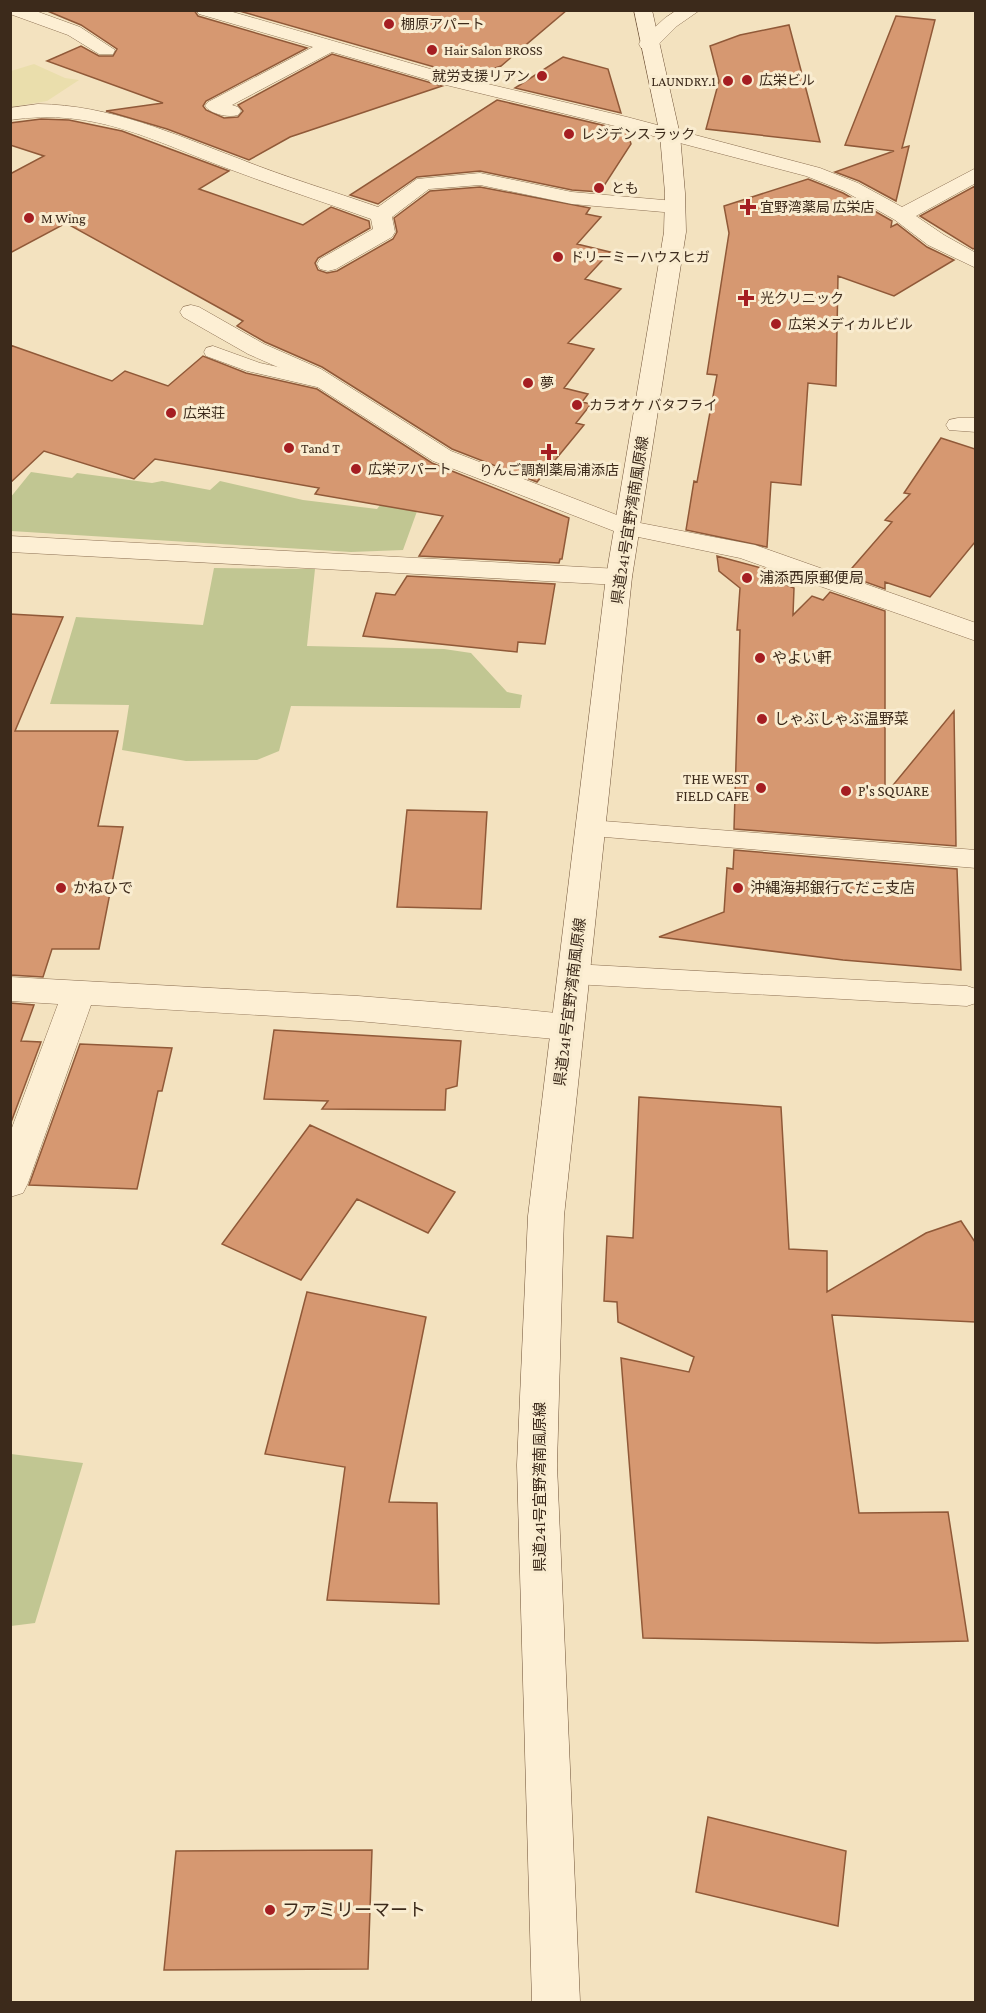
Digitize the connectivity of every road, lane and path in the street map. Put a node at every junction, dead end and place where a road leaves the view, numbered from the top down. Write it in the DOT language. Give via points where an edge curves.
graph roads {
  1 [pos="15,10"];
  2 [pos="205,10"];
  3 [pos="643,10"];
  4 [pos="691,10"];
  5 [pos="648,44"];
  6 [pos="329,46"];
  7 [pos="106,51"];
  8 [pos="231,111"];
  9 [pos="10,114"];
  10 [pos="670,135"];
  11 [pos="975,174"];
  12 [pos="675,207"];
  13 [pos="381,215"];
  14 [pos="902,216"];
  15 [pos="975,261"];
  16 [pos="328,264"];
  17 [pos="191,312"];
  18 [pos="213,352"];
  19 [pos="330,384"];
  20 [pos="628,528"];
  21 [pos="10,544"];
  22 [pos="620,577"];
  23 [pos="975,633"];
  24 [pos="590,829"];
  25 [pos="975,859"];
  26 [pos="573,974"];
  27 [pos="10,989"];
  28 [pos="79,992"];
  29 [pos="967,996"];
  30 [pos="566,1027"];
  31 [pos="10,1183"];
  32 [pos="556,2002"];
  1 -- 7 [label="street" via="74,31"];
  2 -- 6 [label="street"];
  3 -- 5 [label="street, 県道241号宜野湾南風原線"];
  4 -- 5 [label="street"];
  5 -- 10 [label="street, 県道241号宜野湾南風原線"];
  6 -- 8 [label="street" via="215,106"];
  6 -- 10 [label="street"];
  9 -- 13 [label="street" via="61,108 99,114"];
  10 -- 12 [label="street, 県道241号宜野湾南風原線"];
  10 -- 14 [label="street" via="813,172 851,187"];
  11 -- 14 [label="street"];
  12 -- 13 [label="street" via="572,198 480,179 424,183"];
  12 -- 20 [label="street, 県道241号宜野湾南風原線" via="671,266"];
  13 -- 16 [label="street" via="384,232"];
  14 -- 15 [label="street"];
  17 -- 19 [label="street"];
  18 -- 19 [label="lane" via="254,367"];
  19 -- 20 [label="street" via="442,456"];
  20 -- 22 [label="street, 県道241号宜野湾南風原線"];
  20 -- 23 [label="street" via="746,551"];
  21 -- 22 [label="street"];
  22 -- 24 [label="street, 県道241号宜野湾南風原線"];
  24 -- 25 [label="lane"];
  24 -- 26 [label="street, 県道241号宜野湾南風原線"];
  26 -- 29 [label="lane"];
  26 -- 30 [label="street, 県道241号宜野湾南風原線"];
  27 -- 28 [label="street"];
  28 -- 30 [label="street"];
  28 -- 31 [label="street"];
  30 -- 32 [label="street, 県道241号宜野湾南風原線" via="546,1216 537,1465"];
}
